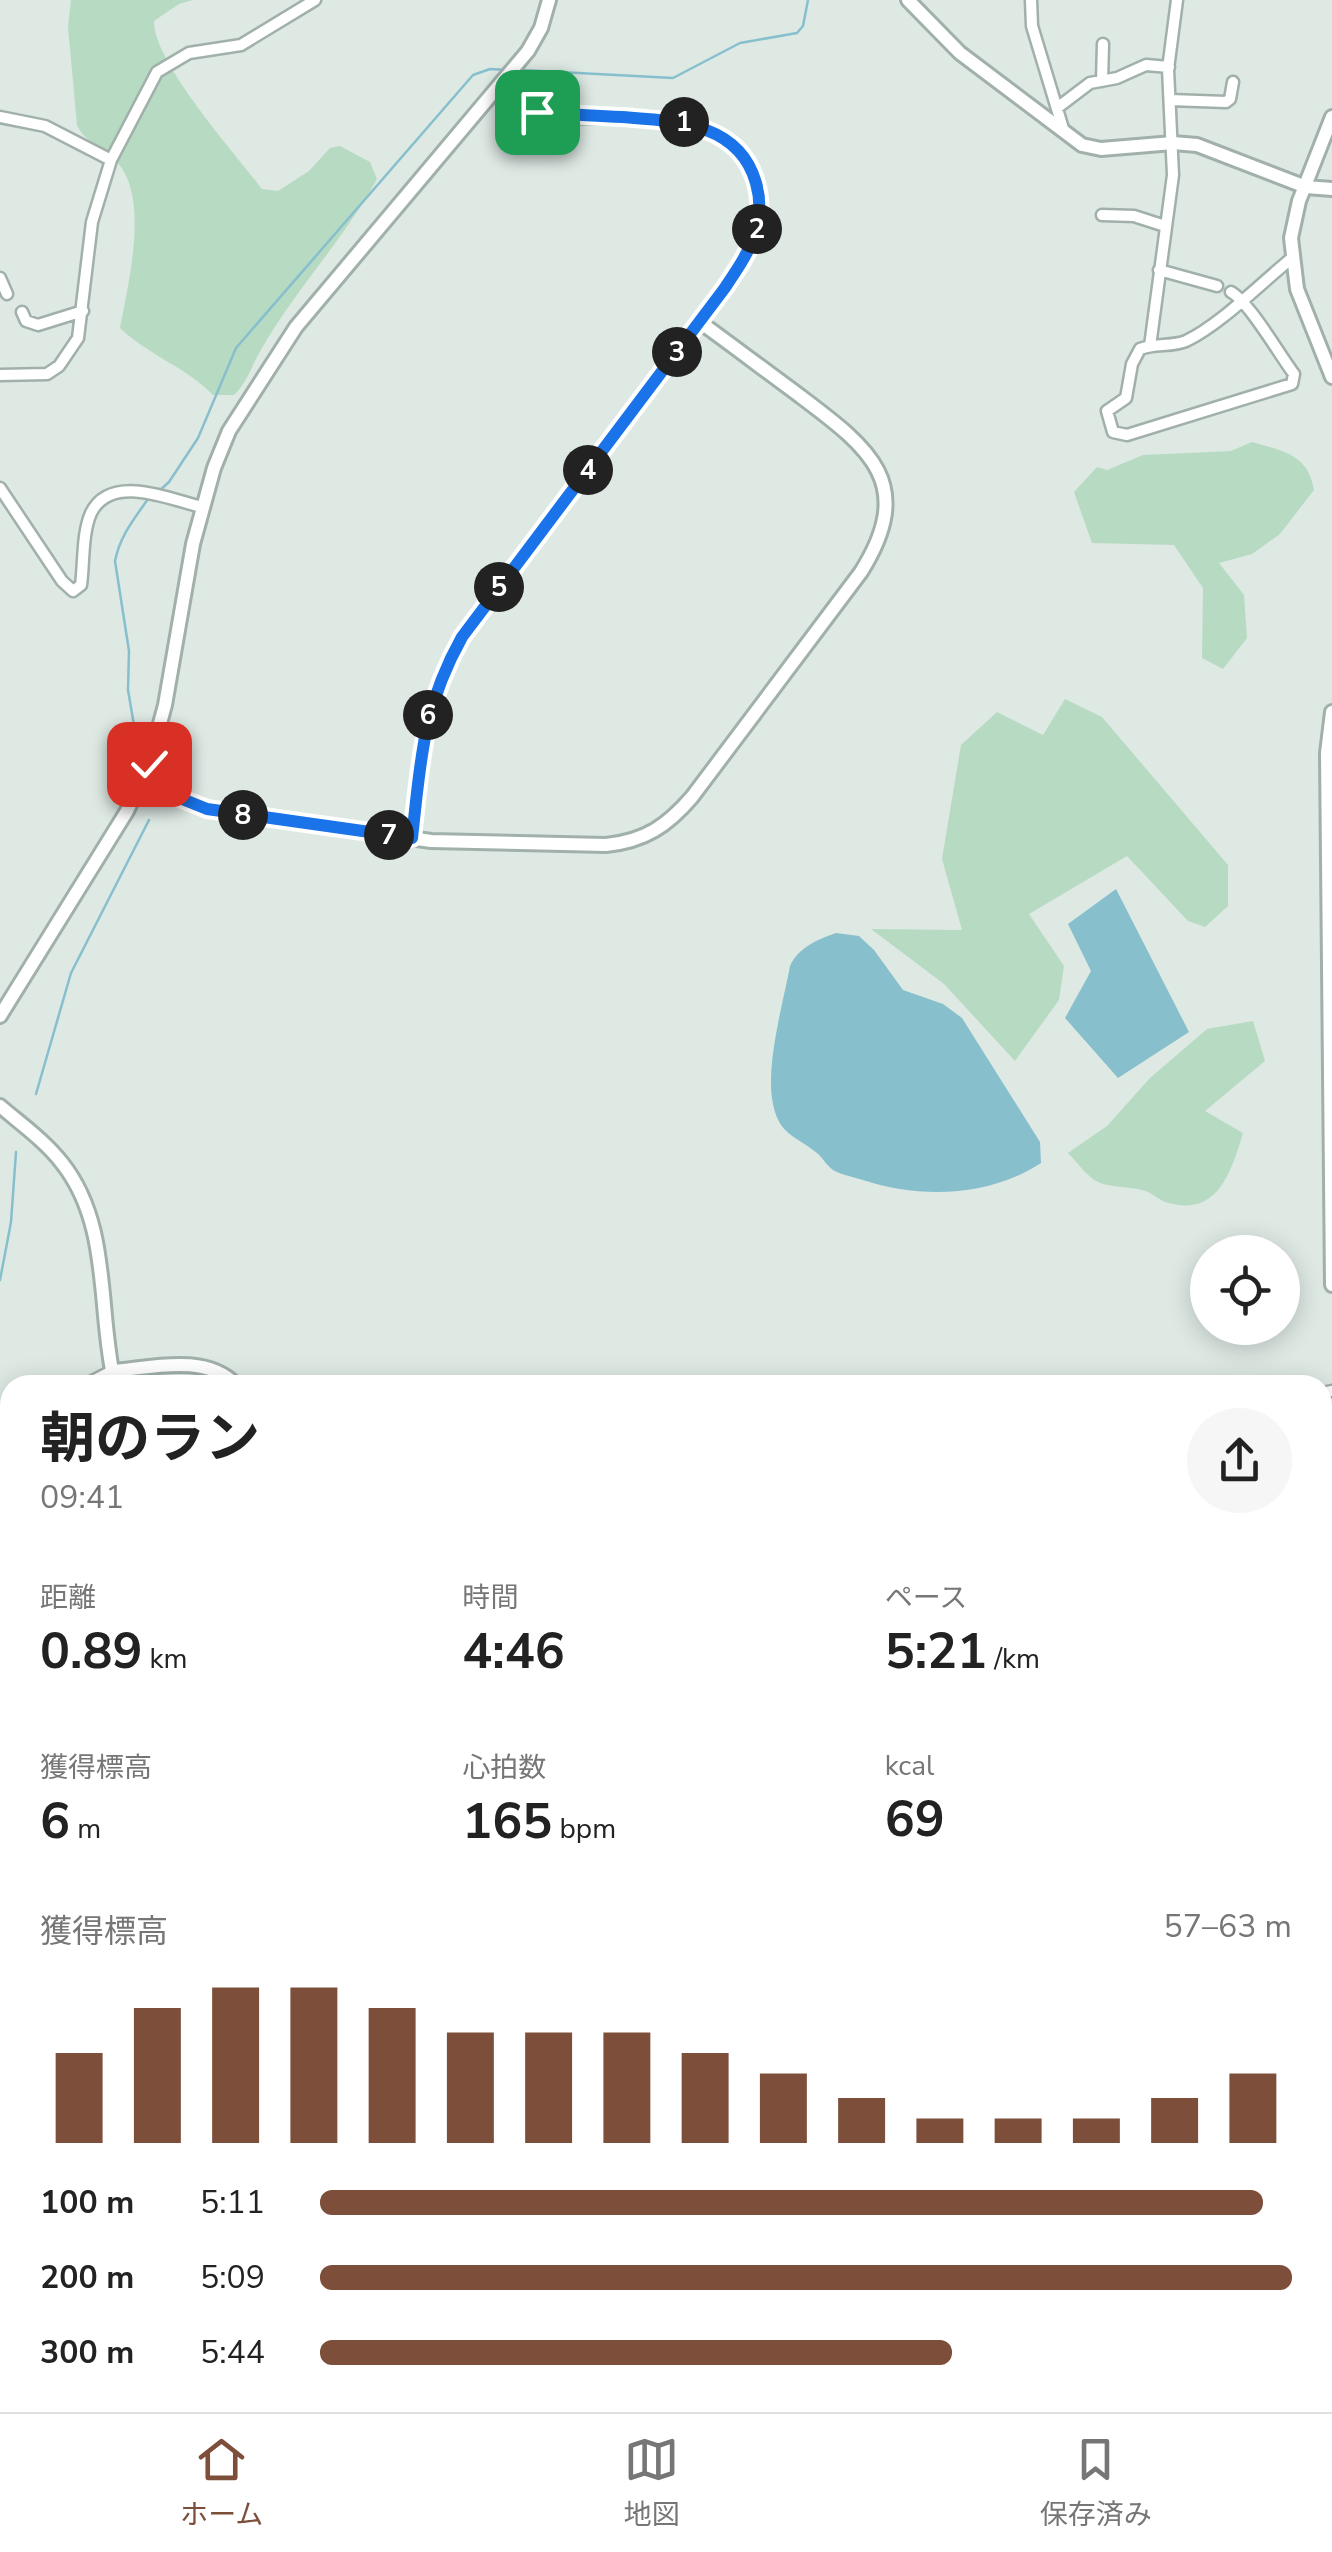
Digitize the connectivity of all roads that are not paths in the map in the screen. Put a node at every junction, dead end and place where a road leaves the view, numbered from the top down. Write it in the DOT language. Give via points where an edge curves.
graph roads {
  1 [pos="315,0"];
  2 [pos="548,0"];
  3 [pos="908,0"];
  4 [pos="1031,0"];
  5 [pos="1177,0"];
  6 [pos="1102,44"];
  7 [pos="1169,67"];
  8 [pos="1102,81"];
  9 [pos="1233,82"];
  10 [pos="496,92"];
  11 [pos="1170,100"];
  12 [pos="1056,108"];
  13 [pos="1332,116"];
  14 [pos="0,117"];
  15 [pos="1064,132"];
  16 [pos="1173,143"];
  17 [pos="110,160"];
  18 [pos="1306,187"];
  19 [pos="1332,189"];
  20 [pos="1102,215"];
  21 [pos="1165,226"];
  22 [pos="1292,258"];
  23 [pos="1159,270"];
  24 [pos="0,278"];
  25 [pos="1216,286"];
  26 [pos="1231,292"];
  27 [pos="7,294"];
  28 [pos="1243,299"];
  29 [pos="83,311"];
  30 [pos="22,312"];
  31 [pos="700,322"];
  32 [pos="1318,345"];
  33 [pos="1150,346"];
  34 [pos="1332,353"];
  35 [pos="0,376"];
  36 [pos="1332,377"];
  37 [pos="0,488"];
  38 [pos="202,507"];
  39 [pos="1332,712"];
  40 [pos="140,782"];
  41 [pos="412,838"];
  42 [pos="0,1016"];
  43 [pos="0,1106"];
  44 [pos="1332,1285"];
  45 [pos="114,1375"];
  46 [pos="133,1375"];
  47 [pos="222,1375"];
  1 -- 17 [label="street" via="241,45 189,53 157,72"];
  2 -- 10 [label="street" via="528,51"];
  3 -- 15 [label="street" via="960,53"];
  4 -- 12 [label="street"];
  5 -- 7 [label="street"];
  6 -- 8 [label="street"];
  7 -- 8 [label="street" via="1146,65"];
  7 -- 11 [label="street"];
  8 -- 12 [label="street" via="1086,84"];
  9 -- 11 [label="street" via="1226,102"];
  10 -- 31 [label="street" via="537,112 688,122 743,155 761,209 754,245"];
  10 -- 38 [label="street" via="296,326 229,431"];
  11 -- 16 [label="street"];
  12 -- 15 [label="street"];
  13 -- 18 [label="street"];
  14 -- 17 [label="street" via="45,126"];
  15 -- 16 [label="street" via="1101,149"];
  16 -- 18 [label="street" via="1208,148"];
  16 -- 21 [label="street"];
  17 -- 29 [label="street" via="92,222"];
  18 -- 19 [label="street"];
  18 -- 22 [label="street" via="1294,220"];
  20 -- 21 [label="street"];
  21 -- 23 [label="street"];
  22 -- 28 [label="street"];
  22 -- 32 [label="street"];
  23 -- 25 [label="street"];
  23 -- 33 [label="street"];
  24 -- 27 [label="street"];
  26 -- 28 [label="street"];
  28 -- 33 [label="street" via="1181,344"];
  28 -- 33 [label="street" via="1294,374 1292,384 1117,435 1108,412 1126,398 1136,352"];
  29 -- 30 [label="street" via="38,325"];
  29 -- 35 [label="street" via="78,338 59,366 36,377"];
  31 -- 41 [label="street" via="456,648 430,708"];
  31 -- 41 [label="street" via="868,454 886,511 876,549 662,828 606,845"];
  32 -- 34 [label="street"];
  32 -- 36 [label="street"];
  37 -- 38 [label="street" via="73,590 81,584 92,510 103,500 138,491"];
  38 -- 40 [label="street" via="165,704"];
  39 -- 44 [label="street"];
  40 -- 41 [label="street" via="207,809"];
  40 -- 42 [label="street"];
  43 -- 45 [label="street" via="63,1164 80,1192 93,1225"];
  46 -- 47 [label="street" via="197,1365"];
}
